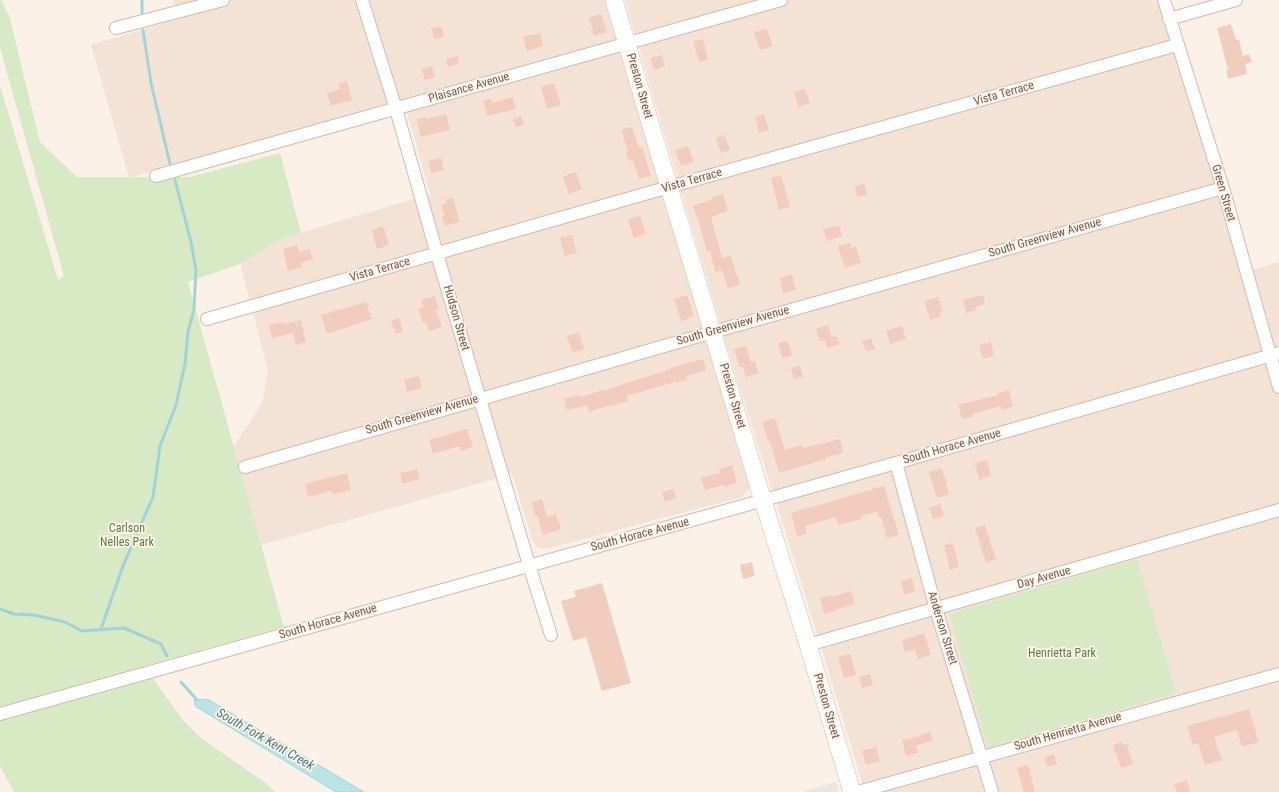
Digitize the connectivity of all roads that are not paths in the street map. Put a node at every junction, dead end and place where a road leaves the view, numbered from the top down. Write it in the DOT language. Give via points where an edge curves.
graph roads {
  1 [pos="223,0"];
  2 [pos="362,0"];
  3 [pos="614,0"];
  4 [pos="781,0"];
  5 [pos="1164,0"];
  6 [pos="1236,0"];
  7 [pos="1169,19"];
  8 [pos="116,28"];
  9 [pos="626,43"];
  10 [pos="1177,45"];
  11 [pos="396,109"];
  12 [pos="156,176"];
  13 [pos="669,188"];
  14 [pos="1223,188"];
  15 [pos="437,254"];
  16 [pos="207,319"];
  17 [pos="713,332"];
  18 [pos="1274,354"];
  19 [pos="1279,387"];
  20 [pos="480,399"];
  21 [pos="896,463"];
  22 [pos="245,467"];
  23 [pos="763,501"];
  24 [pos="1279,510"];
  25 [pos="529,565"];
  26 [pos="936,609"];
  27 [pos="552,635"];
  28 [pos="808,645"];
  29 [pos="1279,674"];
  30 [pos="0,714"];
  31 [pos="982,757"];
  32 [pos="852,792"];
  33 [pos="858,792"];
  34 [pos="992,792"];
  1 -- 8 [label="street"];
  2 -- 11 [label="street, Hudson Street"];
  3 -- 9 [label="street, Preston Street"];
  4 -- 9 [label="street, Plaisance Avenue"];
  5 -- 7 [label="street, Green Street"];
  6 -- 7 [label="street"];
  7 -- 10 [label="street, Green Street"];
  9 -- 11 [label="street, Plaisance Avenue"];
  9 -- 13 [label="street, Preston Street"];
  10 -- 13 [label="street, Vista Terrace"];
  10 -- 14 [label="street, Green Street"];
  11 -- 12 [label="street, Plaisance Avenue"];
  11 -- 15 [label="street, Hudson Street"];
  13 -- 15 [label="street, Vista Terrace"];
  13 -- 17 [label="street, Preston Street"];
  14 -- 17 [label="street, South Greenview Avenue"];
  14 -- 18 [label="street, Green Street"];
  15 -- 16 [label="street, Vista Terrace"];
  15 -- 20 [label="street, Hudson Street"];
  17 -- 20 [label="street, South Greenview Avenue"];
  17 -- 23 [label="street, Preston Street"];
  18 -- 19 [label="street, Green Street"];
  18 -- 21 [label="street, South Horace Avenue"];
  20 -- 22 [label="street, South Greenview Avenue"];
  20 -- 25 [label="street, Hudson Street"];
  21 -- 23 [label="street, South Horace Avenue"];
  21 -- 26 [label="street, Anderson Street"];
  23 -- 25 [label="street, South Horace Avenue"];
  23 -- 28 [label="street, Preston Street"];
  24 -- 26 [label="street, Day Avenue"];
  25 -- 27 [label="street, Hudson Street"];
  25 -- 30 [label="street, South Horace Avenue"];
  26 -- 28 [label="street, Day Avenue"];
  26 -- 31 [label="street, Anderson Street"];
  28 -- 32 [label="street, Preston Street"];
  29 -- 31 [label="street, South Henrietta Avenue"];
  31 -- 33 [label="street, South Henrietta Avenue"];
  31 -- 34 [label="street, Anderson Street"];
}
